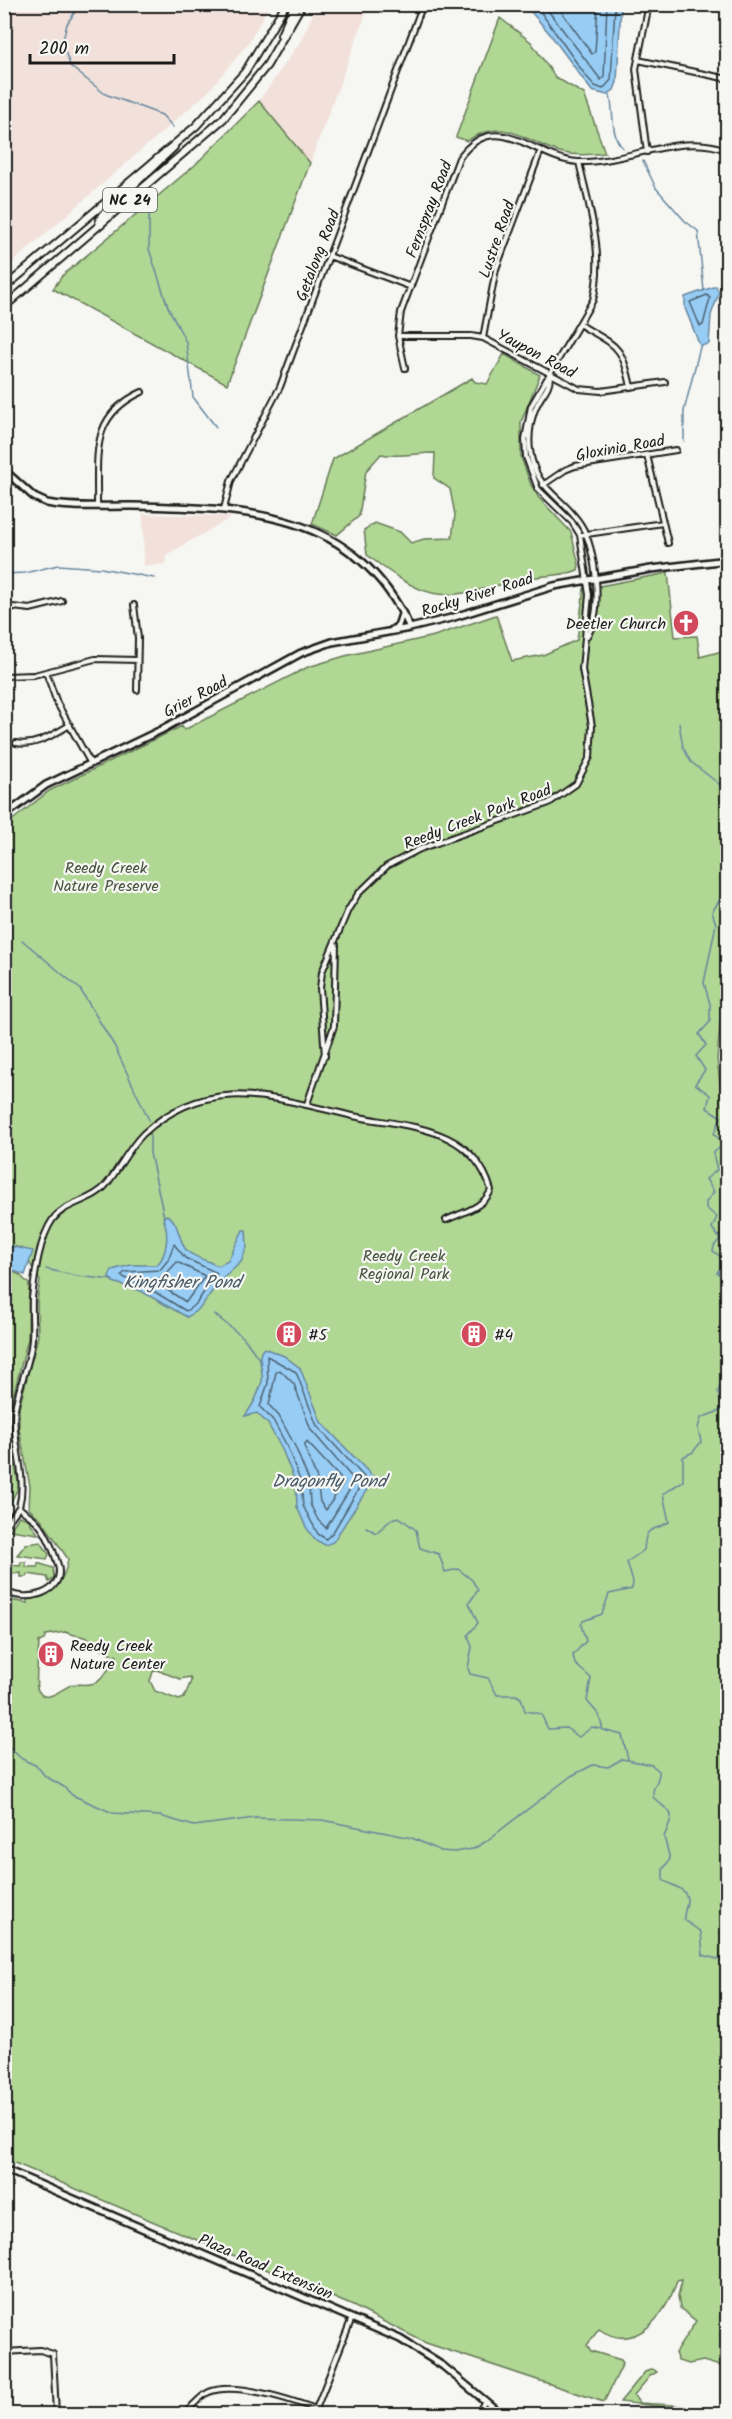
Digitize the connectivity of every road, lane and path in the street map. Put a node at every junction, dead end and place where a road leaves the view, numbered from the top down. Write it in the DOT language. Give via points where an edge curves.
graph roads {
  1 [pos="286,4"];
  2 [pos="295,4"];
  3 [pos="302,4"];
  4 [pos="423,4"];
  5 [pos="650,4"];
  6 [pos="638,60"];
  7 [pos="267,65"];
  8 [pos="728,79"];
  9 [pos="178,142"];
  10 [pos="541,150"];
  11 [pos="728,151"];
  12 [pos="647,152"];
  13 [pos="579,162"];
  14 [pos="101,225"];
  15 [pos="329,256"];
  16 [pos="411,287"];
  17 [pos="4,288"];
  18 [pos="4,307"];
  19 [pos="579,324"];
  20 [pos="398,336"];
  21 [pos="483,338"];
  22 [pos="405,368"];
  23 [pos="550,375"];
  24 [pos="664,382"];
  25 [pos="631,387"];
  26 [pos="142,392"];
  27 [pos="676,450"];
  28 [pos="647,455"];
  29 [pos="4,470"];
  30 [pos="543,485"];
  31 [pos="538,489"];
  32 [pos="97,505"];
  33 [pos="224,509"];
  34 [pos="663,523"];
  35 [pos="586,534"];
  36 [pos="580,535"];
  37 [pos="668,543"];
  38 [pos="728,560"];
  39 [pos="596,579"];
  40 [pos="588,580"];
  41 [pos="62,602"];
  42 [pos="134,605"];
  43 [pos="4,606"];
  44 [pos="401,609"];
  45 [pos="410,628"];
  46 [pos="390,632"];
  47 [pos="586,637"];
  48 [pos="137,660"];
  49 [pos="46,672"];
  50 [pos="4,676"];
  51 [pos="137,690"];
  52 [pos="70,724"];
  53 [pos="16,743"];
  54 [pos="92,764"];
  55 [pos="4,816"];
  56 [pos="338,933"];
  57 [pos="325,1056"];
  58 [pos="307,1104"];
  59 [pos="446,1220"];
  60 [pos="19,1507"];
  61 [pos="4,1527"];
  62 [pos="4,1590"];
  63 [pos="4,2169"];
  64 [pos="353,2318"];
  65 [pos="4,2352"];
  66 [pos="484,2400"];
  67 [pos="315,2412"];
  68 [pos="56,2415"];
  69 [pos="185,2415"];
  70 [pos="478,2415"];
  71 [pos="501,2415"];
  1 -- 9 [label="main road, NC 24" via="245,72"];
  2 -- 7 [label="main road"];
  3 -- 7 [label="main road, NC 24"];
  4 -- 15 [label="street, Getalong Road"];
  5 -- 6 [label="street"];
  6 -- 8 [label="street"];
  6 -- 12 [label="street" via="636,84"];
  7 -- 14 [label="main road, NC 24" via="213,129"];
  9 -- 14 [label="main road" via="171,153 102,215"];
  9 -- 17 [label="main road, NC 24"];
  10 -- 13 [label="street, Fernspray Road"];
  10 -- 16 [label="street, Fernspray Road" via="497,135 466,148"];
  10 -- 21 [label="street, Lustre Road" via="496,269"];
  11 -- 12 [label="street, Fernspray Road" via="693,144"];
  12 -- 13 [label="street, Fernspray Road"];
  13 -- 19 [label="street" via="596,238 598,268 593,300"];
  14 -- 18 [label="main road, NC 24"];
  15 -- 16 [label="street"];
  15 -- 33 [label="street, Getalong Road" via="272,406 231,481"];
  16 -- 20 [label="street, Fernspray Road" via="398,324"];
  19 -- 23 [label="street"];
  19 -- 25 [label="street" via="621,352"];
  20 -- 21 [label="street, Yaupon Road"];
  20 -- 22 [label="street, Fernspray Road"];
  21 -- 23 [label="street, Yaupon Road"];
  23 -- 25 [label="street, Yaupon Road" via="591,391"];
  23 -- 30 [label="street" via="530,435 530,452"];
  23 -- 31 [label="street" via="538,390 526,419 526,457"];
  24 -- 25 [label="street, Yaupon Road"];
  26 -- 32 [label="street" via="120,403 103,426 98,446"];
  27 -- 28 [label="street, Gloxinia Road"];
  28 -- 30 [label="street, Gloxinia Road" via="575,466"];
  28 -- 34 [label="street"];
  29 -- 32 [label="street, Rocky River Road" via="43,502"];
  30 -- 31 [label="street, Gloxinia Road"];
  30 -- 35 [label="street" via="574,515"];
  31 -- 36 [label="street"];
  32 -- 33 [label="street, Rocky River Road"];
  33 -- 44 [label="street, Rocky River Road" via="297,526 342,545 377,574"];
  34 -- 35 [label="street"];
  34 -- 37 [label="street"];
  35 -- 36 [label="street"];
  35 -- 39 [label="street, Reedy Creek Park Road"];
  36 -- 40 [label="street, Reedy Creek Park Road"];
  38 -- 39 [label="street, Rocky River Road"];
  39 -- 40 [label="street, Rocky River Road"];
  39 -- 47 [label="street, Reedy Creek Park Road" via="595,609"];
  40 -- 45 [label="street, Rocky River Road" via="529,592"];
  40 -- 47 [label="street, Reedy Creek Park Road"];
  41 -- 43 [label="street" via="30,609"];
  42 -- 48 [label="street"];
  44 -- 45 [label="street, Rocky River Road"];
  44 -- 46 [label="street" via="401,621"];
  45 -- 46 [label="street, Grier Road"];
  46 -- 54 [label="street, Grier Road" via="313,648"];
  47 -- 56 [label="street, Reedy Creek Park Road" via="582,669 593,743 586,768 576,784 549,803 420,849 387,866 358,894"];
  48 -- 49 [label="street" via="95,659"];
  48 -- 51 [label="street"];
  49 -- 50 [label="street"];
  49 -- 52 [label="street" via="57,704"];
  52 -- 53 [label="street" via="38,742"];
  52 -- 54 [label="street"];
  54 -- 55 [label="street, Grier Road" via="46,785"];
  56 -- 57 [label="street, Reedy Creek Park Road" via="334,953 334,1026"];
  56 -- 57 [label="street, Reedy Creek Park Road" via="322,972 320,988"];
  57 -- 58 [label="street, Reedy Creek Park Road"];
  58 -- 59 [label="street" via="435,1131 452,1140 480,1167 491,1190 480,1204"];
  58 -- 60 [label="street" via="252,1094 222,1095 190,1104 144,1134 102,1191 56,1215 45,1236 37,1273 32,1298 31,1351 15,1410 23,1488"];
  60 -- 61 [label="street"];
  60 -- 62 [label="street" via="42,1529 58,1564 58,1575 52,1586 38,1596 21,1597"];
  63 -- 64 [label="street, Plaza Road Extension"];
  64 -- 66 [label="street, Plaza Road Extension" via="425,2353"];
  64 -- 67 [label="street"];
  65 -- 68 [label="street" via="40,2350 53,2354"];
  66 -- 70 [label="street"];
  66 -- 71 [label="street, Plaza Road Extension"];
  67 -- 69 [label="street" via="291,2400 226,2389 207,2393"];
}
